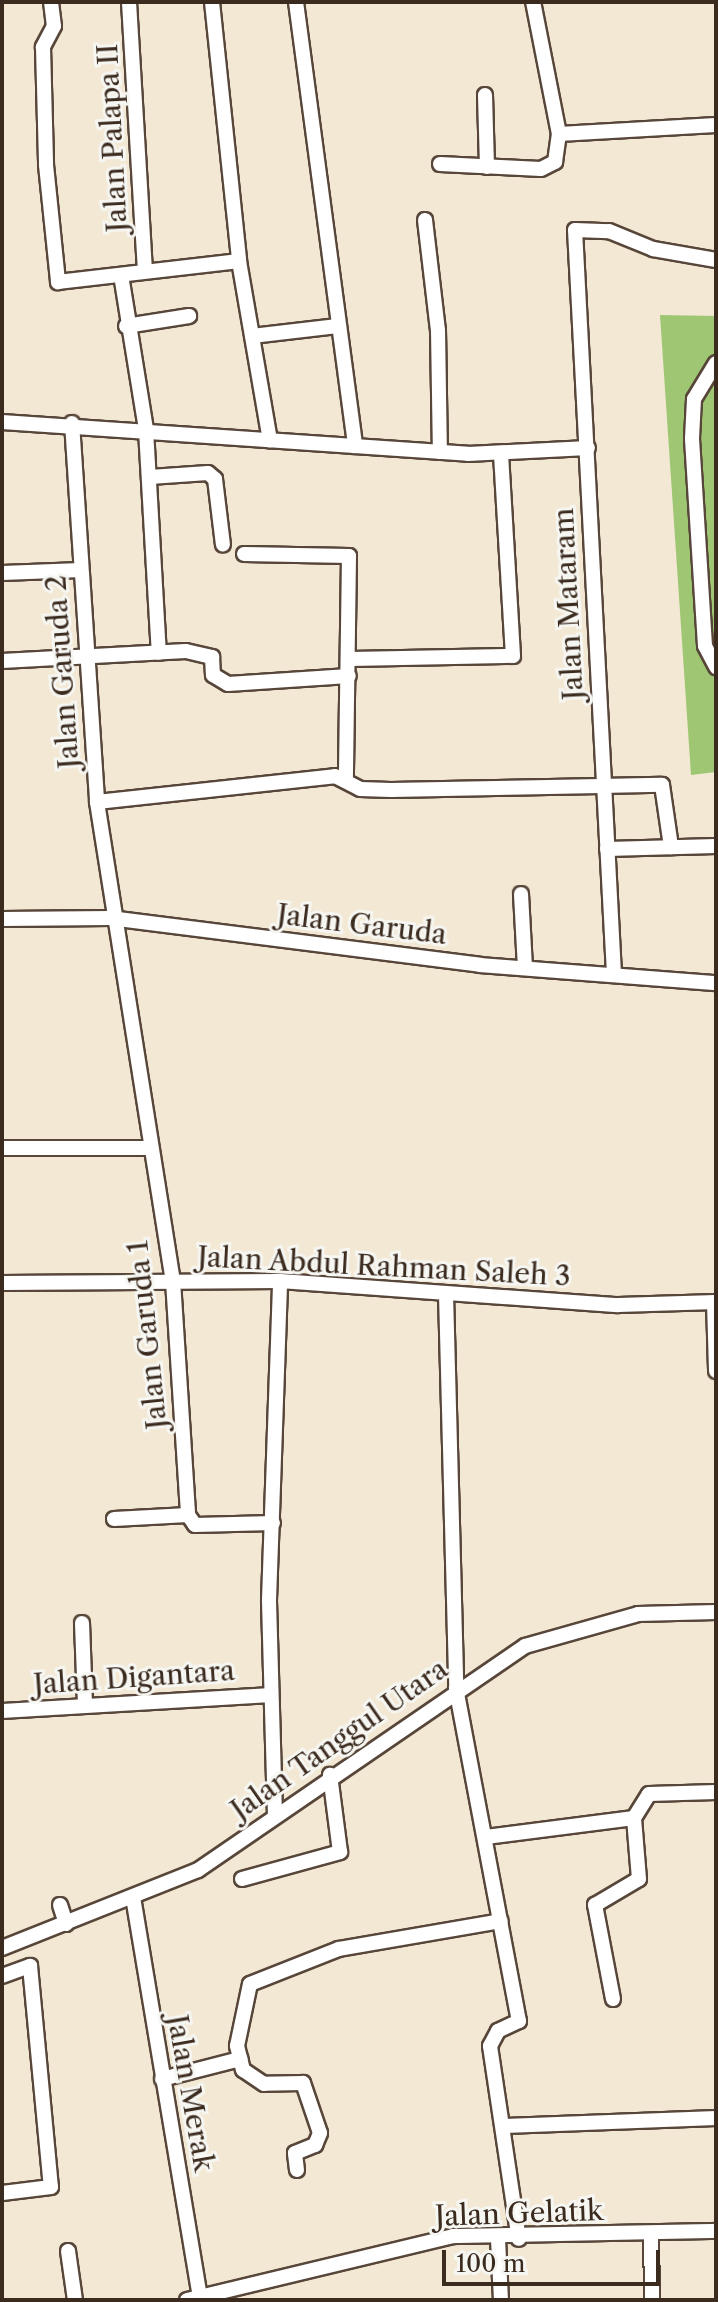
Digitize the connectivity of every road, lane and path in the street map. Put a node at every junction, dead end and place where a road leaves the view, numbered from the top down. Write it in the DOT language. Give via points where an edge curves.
graph roads {
  1 [pos="51,2"];
  2 [pos="129,2"];
  3 [pos="212,2"];
  4 [pos="296,2"];
  5 [pos="533,2"];
  6 [pos="485,95"];
  7 [pos="716,125"];
  8 [pos="559,134"];
  9 [pos="440,164"];
  10 [pos="487,167"];
  11 [pos="425,220"];
  12 [pos="716,260"];
  13 [pos="239,261"];
  14 [pos="145,271"];
  15 [pos="121,275"];
  16 [pos="189,316"];
  17 [pos="126,326"];
  18 [pos="337,326"];
  19 [pos="252,336"];
  20 [pos="716,363"];
  21 [pos="2,422"];
  22 [pos="72,423"];
  23 [pos="146,430"];
  24 [pos="270,440"];
  25 [pos="355,446"];
  26 [pos="588,448"];
  27 [pos="440,452"];
  28 [pos="501,454"];
  29 [pos="150,477"];
  30 [pos="223,545"];
  31 [pos="244,554"];
  32 [pos="81,570"];
  33 [pos="2,573"];
  34 [pos="159,653"];
  35 [pos="87,658"];
  36 [pos="350,659"];
  37 [pos="2,661"];
  38 [pos="716,667"];
  39 [pos="349,676"];
  40 [pos="346,778"];
  41 [pos="603,785"];
  42 [pos="97,802"];
  43 [pos="716,846"];
  44 [pos="671,847"];
  45 [pos="607,849"];
  46 [pos="521,894"];
  47 [pos="110,918"];
  48 [pos="2,919"];
  49 [pos="525,968"];
  50 [pos="614,974"];
  51 [pos="716,983"];
  52 [pos="2,1148"];
  53 [pos="146,1148"];
  54 [pos="173,1281"];
  55 [pos="280,1281"];
  56 [pos="2,1283"];
  57 [pos="446,1294"];
  58 [pos="715,1302"];
  59 [pos="716,1371"];
  60 [pos="188,1515"];
  61 [pos="114,1519"];
  62 [pos="273,1523"];
  63 [pos="716,1612"];
  64 [pos="82,1623"];
  65 [pos="457,1679"];
  66 [pos="269,1695"];
  67 [pos="85,1705"];
  68 [pos="2,1711"];
  69 [pos="330,1775"];
  70 [pos="716,1792"];
  71 [pos="273,1808"];
  72 [pos="634,1818"];
  73 [pos="486,1837"];
  74 [pos="242,1879"];
  75 [pos="133,1897"];
  76 [pos="501,1921"];
  77 [pos="2,1948"];
  78 [pos="2,1976"];
  79 [pos="613,1999"];
  80 [pos="240,2059"];
  81 [pos="162,2079"];
  82 [pos="716,2118"];
  83 [pos="505,2126"];
  84 [pos="297,2170"];
  85 [pos="2,2193"];
  86 [pos="716,2231"];
  87 [pos="651,2234"];
  88 [pos="498,2239"];
  89 [pos="519,2239"];
  90 [pos="68,2251"];
  91 [pos="193,2299"];
  92 [pos="75,2300"];
  93 [pos="501,2300"];
  94 [pos="652,2300"];
  1 -- 15 [label="street" via="54,26 43,47 56,276 64,285"];
  2 -- 14 [label="street, Jalan Palapa II"];
  3 -- 13 [label="street"];
  4 -- 18 [label="street"];
  5 -- 8 [label="street"];
  6 -- 10 [label="street"];
  7 -- 8 [label="street"];
  8 -- 10 [label="street" via="549,168"];
  9 -- 10 [label="street"];
  11 -- 27 [label="street" via="438,330"];
  12 -- 26 [label="street, Jalan Mataram" via="653,249 609,231 575,230"];
  13 -- 14 [label="street"];
  13 -- 19 [label="street"];
  14 -- 15 [label="street"];
  15 -- 17 [label="street"];
  16 -- 17 [label="street"];
  17 -- 23 [label="street"];
  18 -- 19 [label="street"];
  18 -- 25 [label="street"];
  19 -- 24 [label="street"];
  20 -- 38 [label="street" via="694,399 692,439 705,646"];
  21 -- 22 [label="street"];
  22 -- 23 [label="street"];
  22 -- 32 [label="street, Jalan Garuda 2"];
  23 -- 24 [label="street"];
  23 -- 29 [label="street"];
  24 -- 25 [label="street"];
  25 -- 27 [label="street"];
  26 -- 28 [label="street"];
  26 -- 41 [label="street, Jalan Mataram"];
  27 -- 28 [label="street"];
  28 -- 36 [label="street" via="513,656"];
  29 -- 30 [label="street" via="208,473 215,479"];
  29 -- 34 [label="street"];
  31 -- 36 [label="street" via="349,556"];
  32 -- 33 [label="street"];
  32 -- 35 [label="street, Jalan Garuda 2"];
  34 -- 35 [label="street"];
  34 -- 39 [label="street" via="205,653 219,683"];
  35 -- 37 [label="street"];
  35 -- 42 [label="street, Jalan Garuda 2"];
  36 -- 39 [label="street"];
  39 -- 40 [label="street"];
  40 -- 41 [label="street" via="360,789 391,790"];
  40 -- 42 [label="street"];
  41 -- 44 [label="street" via="666,786"];
  41 -- 45 [label="street, Jalan Mataram"];
  42 -- 47 [label="street, Jalan Garuda 2"];
  43 -- 44 [label="street"];
  44 -- 45 [label="street"];
  45 -- 50 [label="street, Jalan Mataram"];
  46 -- 49 [label="street"];
  47 -- 48 [label="street, Jalan Garuda"];
  47 -- 49 [label="street, Jalan Garuda"];
  47 -- 53 [label="street, Jalan Garuda 1"];
  49 -- 50 [label="street, Jalan Garuda"];
  50 -- 51 [label="street, Jalan Garuda"];
  52 -- 53 [label="street"];
  53 -- 54 [label="street, Jalan Garuda 1"];
  54 -- 55 [label="street, Jalan Abdul Rahman Saleh 3"];
  54 -- 56 [label="street, Jalan Abdul Rahman Saleh 3"];
  54 -- 60 [label="street, Jalan Garuda 1"];
  55 -- 57 [label="street, Jalan Abdul Rahman Saleh 3"];
  55 -- 62 [label="street"];
  57 -- 58 [label="street, Jalan Abdul Rahman Saleh 3"];
  57 -- 65 [label="street"];
  58 -- 59 [label="street"];
  60 -- 61 [label="street"];
  60 -- 62 [label="street" via="195,1525"];
  62 -- 66 [label="street"];
  63 -- 65 [label="street, Jalan Tanggul Utara" via="638,1614 553,1633"];
  64 -- 67 [label="street"];
  65 -- 69 [label="street, Jalan Tanggul Utara"];
  65 -- 73 [label="street"];
  66 -- 67 [label="street, Jalan Digantara"];
  66 -- 71 [label="street"];
  67 -- 68 [label="street, Jalan Digantara"];
  69 -- 71 [label="street, Jalan Tanggul Utara"];
  69 -- 74 [label="street" via="340,1852"];
  70 -- 72 [label="street" via="649,1794"];
  71 -- 75 [label="street, Jalan Tanggul Utara" via="198,1870"];
  72 -- 73 [label="street"];
  72 -- 79 [label="street" via="639,1879 595,1905"];
  73 -- 76 [label="street"];
  75 -- 77 [label="street, Jalan Tanggul Utara" via="63,1915"];
  75 -- 81 [label="street, Jalan Merak"];
  76 -- 80 [label="street" via="339,1949 257,1978 247,1992"];
  76 -- 83 [label="street" via="519,2021 498,2031 490,2046"];
  78 -- 85 [label="street" via="30,1966 51,2187"];
  80 -- 81 [label="street"];
  80 -- 84 [label="street" via="253,2080 308,2087 320,2138 295,2153"];
  81 -- 91 [label="street, Jalan Merak"];
  82 -- 83 [label="street"];
  83 -- 89 [label="street"];
  86 -- 87 [label="street, Jalan Gelatik"];
  87 -- 89 [label="street, Jalan Gelatik"];
  87 -- 94 [label="street"];
  88 -- 89 [label="street, Jalan Gelatik"];
  88 -- 91 [label="street, Jalan Gelatik" via="453,2236"];
  88 -- 93 [label="street"];
  90 -- 92 [label="street"];
}
